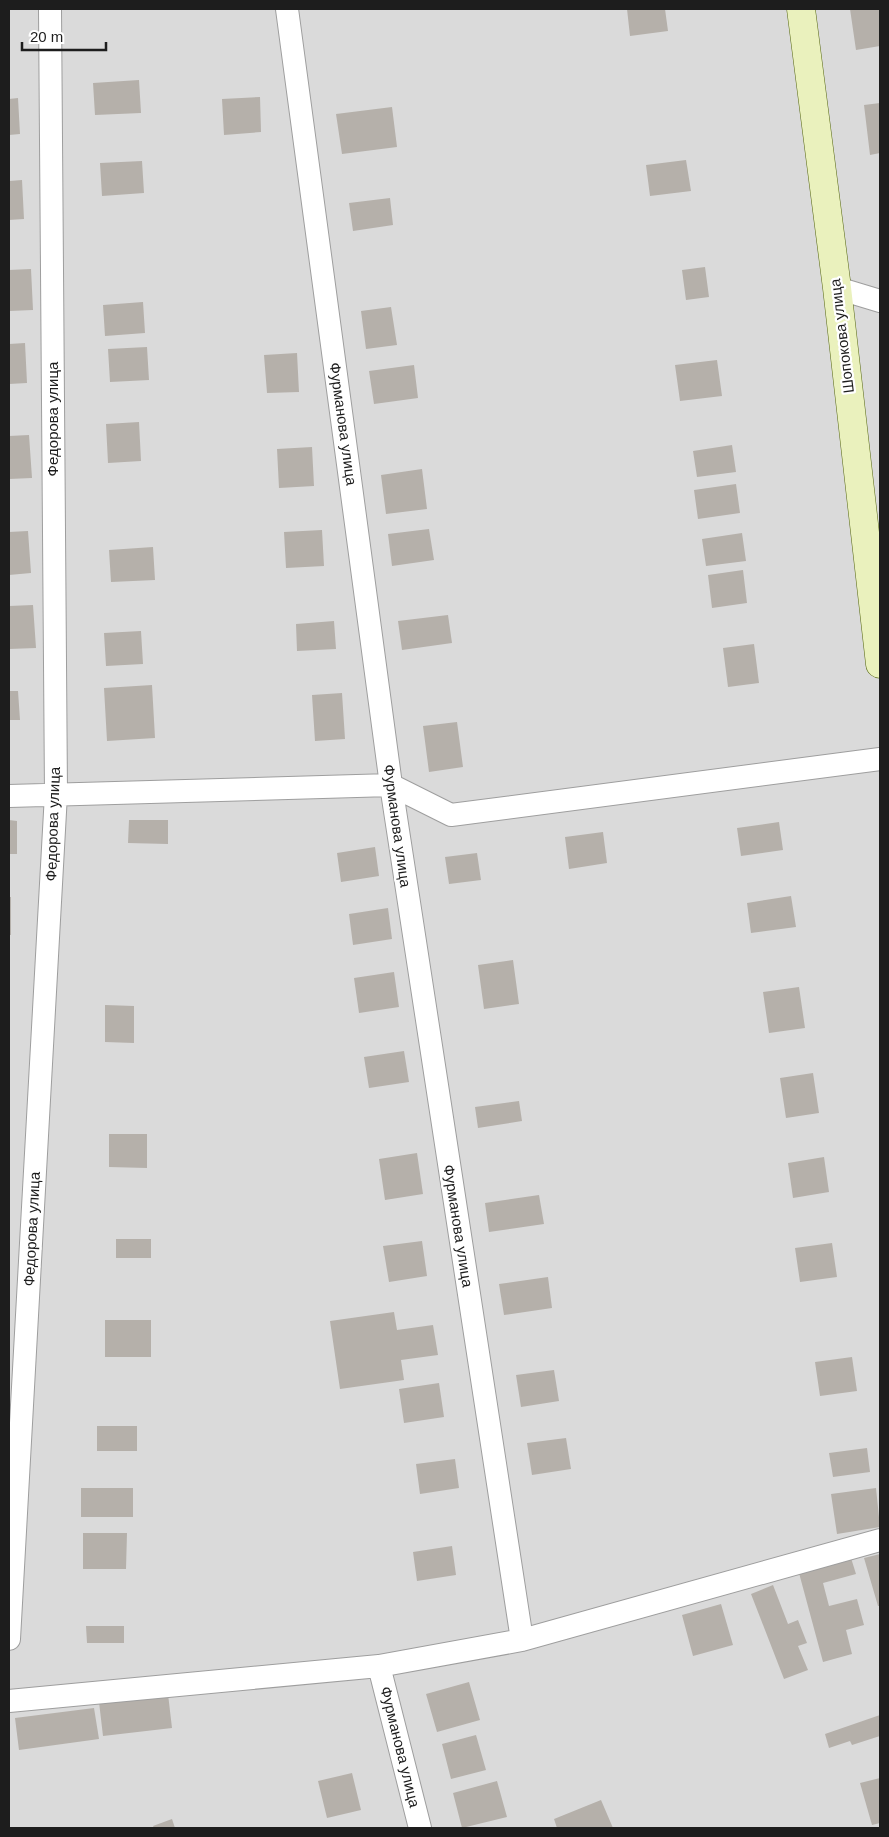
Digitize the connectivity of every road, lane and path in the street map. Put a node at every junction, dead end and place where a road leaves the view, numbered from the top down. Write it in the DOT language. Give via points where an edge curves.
graph roads {
  1 [pos="50,9"];
  2 [pos="287,9"];
  3 [pos="801,9"];
  4 [pos="837,288"];
  5 [pos="880,301"];
  6 [pos="873,540"];
  7 [pos="880,664"];
  8 [pos="880,759"];
  9 [pos="391,786"];
  10 [pos="56,794"];
  11 [pos="9,796"];
  12 [pos="880,1540"];
  13 [pos="9,1639"];
  14 [pos="522,1640"];
  15 [pos="379,1666"];
  16 [pos="9,1701"];
  17 [pos="420,1828"];
  1 -- 10 [label="street, Федорова улица"];
  2 -- 9 [label="street, Фурманова улица"];
  3 -- 4 [label="street, Шопокова улица"];
  4 -- 5 [label="street"];
  4 -- 6 [label="street, Шопокова улица"];
  6 -- 7 [label="street, Шопокова улица"];
  8 -- 9 [label="street" via="451,815"];
  9 -- 10 [label="street"];
  9 -- 14 [label="street, Фурманова улица"];
  10 -- 11 [label="street"];
  10 -- 13 [label="street, Федорова улица"];
  12 -- 14 [label="street"];
  14 -- 15 [label="street"];
  15 -- 16 [label="street"];
  15 -- 17 [label="street, Фурманова улица"];
}
